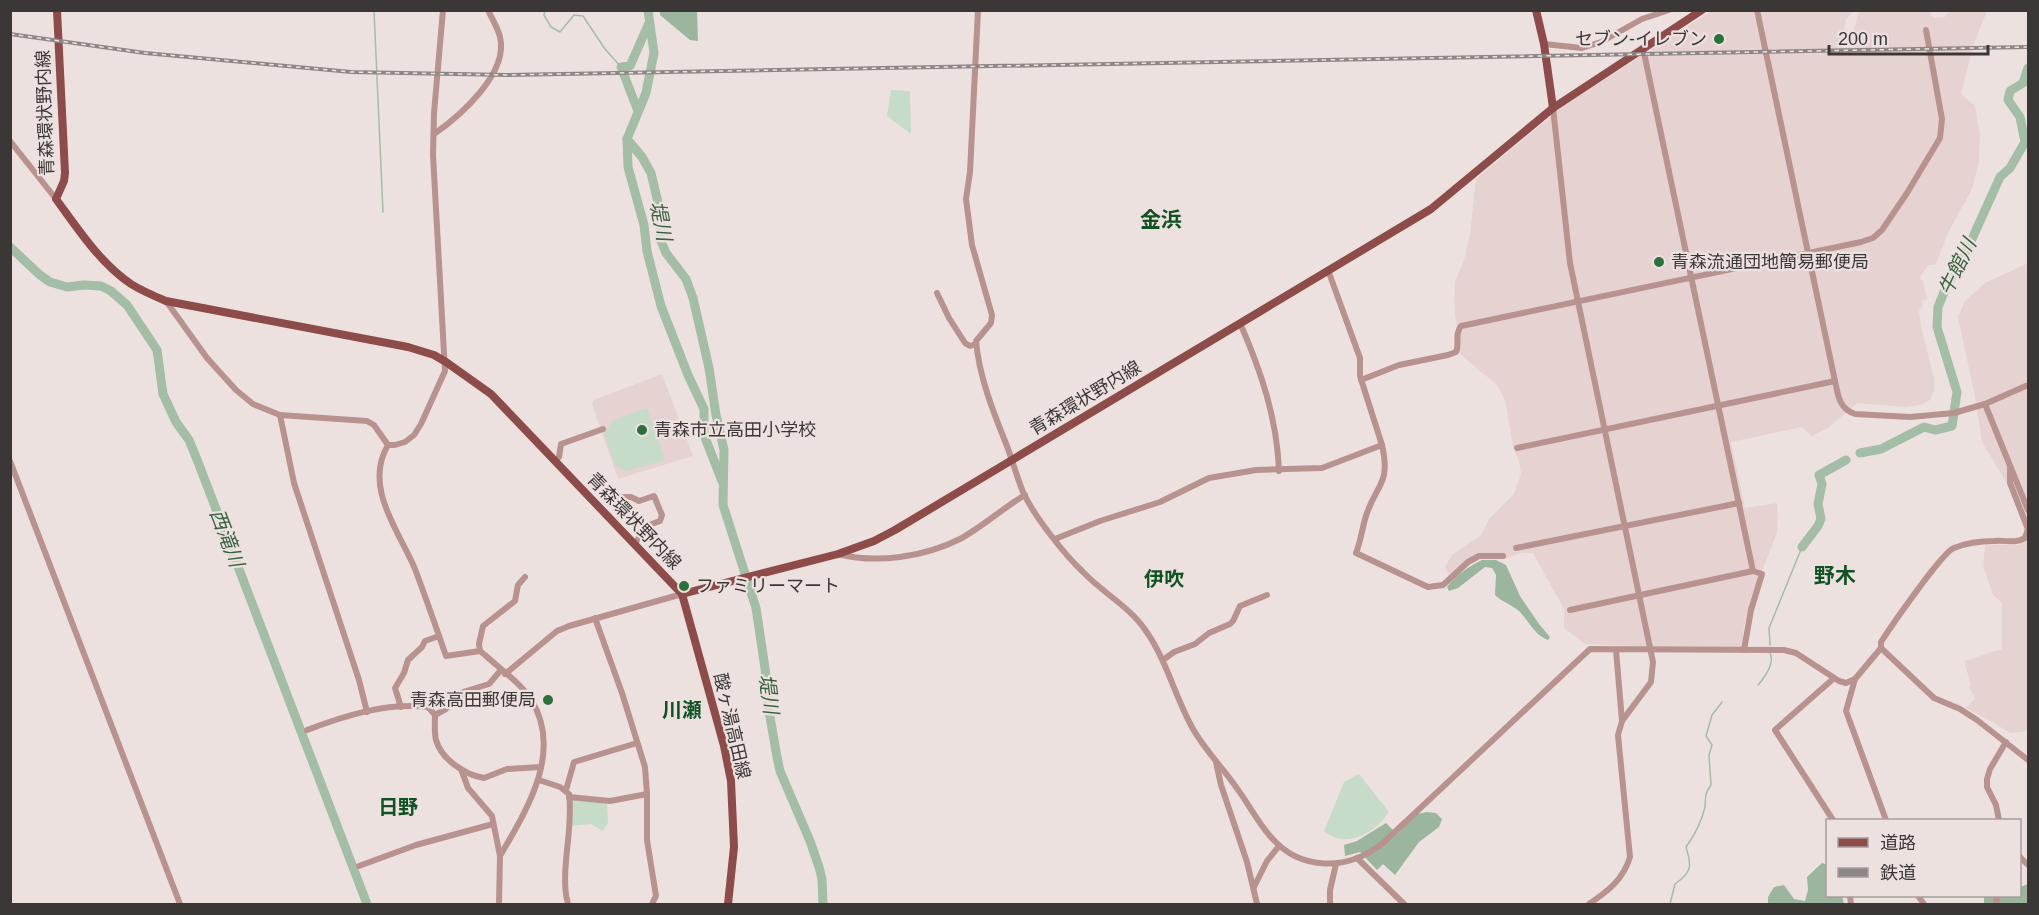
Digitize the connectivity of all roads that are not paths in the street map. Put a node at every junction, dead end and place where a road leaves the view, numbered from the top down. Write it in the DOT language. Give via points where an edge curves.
graph roads {
  1 [pos="57,10"];
  2 [pos="443,10"];
  3 [pos="489,10"];
  4 [pos="978,10"];
  5 [pos="1536,10"];
  6 [pos="1669,10"];
  7 [pos="1702,10"];
  8 [pos="1757,10"];
  9 [pos="1926,30"];
  10 [pos="1544,44"];
  11 [pos="1643,48"];
  12 [pos="1553,108"];
  13 [pos="434,134"];
  14 [pos="10,141"];
  15 [pos="56,199"];
  16 [pos="1808,254"];
  17 [pos="1328,270"];
  18 [pos="1691,278"];
  19 [pos="937,293"];
  20 [pos="166,301"];
  21 [pos="1578,302"];
  22 [pos="1240,323"];
  23 [pos="976,344"];
  24 [pos="446,362"];
  25 [pos="1361,380"];
  26 [pos="1834,381"];
  27 [pos="2028,385"];
  28 [pos="1985,404"];
  29 [pos="1718,405"];
  30 [pos="280,415"];
  31 [pos="603,429"];
  32 [pos="1605,429"];
  33 [pos="387,445"];
  34 [pos="1382,445"];
  35 [pos="1517,448"];
  36 [pos="1011,460"];
  37 [pos="10,461"];
  38 [pos="555,461"];
  39 [pos="2010,467"];
  40 [pos="1279,471"];
  41 [pos="1025,495"];
  42 [pos="619,497"];
  43 [pos="1739,503"];
  44 [pos="2028,510"];
  45 [pos="1625,526"];
  46 [pos="1055,539"];
  47 [pos="634,543"];
  48 [pos="1516,548"];
  49 [pos="838,554"];
  50 [pos="1503,556"];
  51 [pos="1753,571"];
  52 [pos="525,577"];
  53 [pos="682,594"];
  54 [pos="1267,595"];
  55 [pos="1640,596"];
  56 [pos="1570,610"];
  57 [pos="595,618"];
  58 [pos="439,636"];
  59 [pos="1881,648"];
  60 [pos="1616,650"];
  61 [pos="1651,650"];
  62 [pos="1744,650"];
  63 [pos="480,651"];
  64 [pos="1163,660"];
  65 [pos="503,672"];
  66 [pos="1833,679"];
  67 [pos="1855,679"];
  68 [pos="401,707"];
  69 [pos="367,712"];
  70 [pos="435,715"];
  71 [pos="1622,721"];
  72 [pos="307,730"];
  73 [pos="637,742"];
  74 [pos="2006,742"];
  75 [pos="2028,760"];
  76 [pos="1216,762"];
  77 [pos="541,767"];
  78 [pos="460,769"];
  79 [pos="539,780"];
  80 [pos="566,790"];
  81 [pos="647,794"];
  82 [pos="569,797"];
  83 [pos="1832,819"];
  84 [pos="1886,819"];
  85 [pos="1999,819"];
  86 [pos="493,824"];
  87 [pos="1279,846"];
  88 [pos="500,856"];
  89 [pos="1358,858"];
  90 [pos="1336,864"];
  91 [pos="358,866"];
  92 [pos="1254,888"];
  93 [pos="180,904"];
  94 [pos="499,904"];
  95 [pos="568,904"];
  96 [pos="652,904"];
  97 [pos="729,904"];
  98 [pos="1257,904"];
  99 [pos="1330,904"];
  100 [pos="1404,904"];
  101 [pos="1589,904"];
  1 -- 15 [label="main road, 青森環状野内線" via="65,173"];
  2 -- 13 [label="street"];
  3 -- 13 [label="street" via="501,38 498,64 475,99"];
  4 -- 23 [label="street" via="966,196 972,245 992,318"];
  5 -- 10 [label="main road"];
  6 -- 10 [label="street" via="1582,48"];
  7 -- 11 [label="main road, 青森環状野内線"];
  8 -- 16 [label="street"];
  9 -- 16 [label="street" via="1942,130 1937,147 1873,238"];
  10 -- 12 [label="main road"];
  11 -- 12 [label="main road, 青森環状野内線"];
  11 -- 18 [label="street"];
  12 -- 17 [label="main road, 青森環状野内線" via="1431,209"];
  12 -- 21 [label="street" via="1566,237"];
  13 -- 24 [label="street"];
  14 -- 15 [label="street"];
  15 -- 20 [label="main road, 青森環状野内線" via="84,237 120,275"];
  16 -- 18 [label="street"];
  16 -- 26 [label="street"];
  17 -- 22 [label="main road, 青森環状野内線"];
  17 -- 25 [label="street" via="1360,358"];
  18 -- 21 [label="street"];
  18 -- 29 [label="street"];
  19 -- 23 [label="street" via="966,343"];
  20 -- 24 [label="main road, 青森環状野内線" via="408,347"];
  20 -- 30 [label="street" via="207,358 236,390 253,404"];
  21 -- 25 [label="street" via="1461,326 1455,352 1399,365"];
  21 -- 32 [label="street"];
  22 -- 36 [label="main road, 青森環状野内線"];
  22 -- 40 [label="street" via="1266,387 1277,435"];
  23 -- 36 [label="street" via="993,414"];
  24 -- 33 [label="street" via="443,378 414,435 405,442"];
  24 -- 38 [label="main road, 青森環状野内線" via="491,394"];
  25 -- 34 [label="street"];
  26 -- 28 [label="street" via="1840,402 1849,412 1863,415 1946,414"];
  26 -- 29 [label="street"];
  27 -- 28 [label="street"];
  28 -- 39 [label="street"];
  29 -- 32 [label="street"];
  29 -- 43 [label="street"];
  30 -- 33 [label="street" via="367,421"];
  30 -- 69 [label="street" via="294,483"];
  31 -- 38 [label="street" via="561,444"];
  32 -- 35 [label="street"];
  32 -- 45 [label="street"];
  33 -- 58 [label="street" via="380,467 382,498 414,567"];
  34 -- 40 [label="street" via="1322,468"];
  34 -- 50 [label="street" via="1385,472 1356,552 1428,587 1443,585 1479,556"];
  36 -- 41 [label="street"];
  36 -- 49 [label="main road, 青森環状野内線" via="874,542"];
  37 -- 93 [label="street"];
  38 -- 47 [label="main road, 青森環状野内線"];
  39 -- 44 [label="street"];
  39 -- 59 [label="street" via="2010,483 2028,529 2025,538 2016,543 1985,541 1951,548 1909,600 1881,642"];
  40 -- 46 [label="street" via="1256,470 1209,478 1160,502"];
  41 -- 46 [label="street"];
  41 -- 49 [label="street" via="961,538 921,552 902,557 856,558"];
  42 -- 47 [label="street" via="639,501 654,496 662,515"];
  43 -- 45 [label="street"];
  43 -- 51 [label="street"];
  45 -- 48 [label="street"];
  45 -- 55 [label="street"];
  46 -- 64 [label="street" via="1082,572 1137,618"];
  47 -- 53 [label="main road, 青森環状野内線"];
  49 -- 53 [label="main road, 青森環状野内線"];
  51 -- 55 [label="street"];
  51 -- 62 [label="street" via="1762,574"];
  52 -- 63 [label="street" via="518,585 515,601 483,626"];
  53 -- 57 [label="street"];
  53 -- 97 [label="main road, 酸ヶ湯高田線" via="731,781 734,847"];
  54 -- 64 [label="street" via="1240,606 1230,624"];
  55 -- 56 [label="street"];
  55 -- 61 [label="street"];
  57 -- 65 [label="street" via="557,631"];
  57 -- 73 [label="street"];
  58 -- 63 [label="street" via="446,656"];
  58 -- 68 [label="street" via="425,641 408,660 395,688"];
  59 -- 67 [label="street"];
  59 -- 74 [label="street" via="1934,698 1960,709"];
  60 -- 61 [label="street"];
  60 -- 71 [label="street"];
  60 -- 89 [label="street" via="1590,649 1383,843"];
  61 -- 62 [label="street"];
  61 -- 71 [label="street" via="1651,682"];
  62 -- 66 [label="street" via="1796,652"];
  63 -- 65 [label="street"];
  64 -- 76 [label="street" via="1192,728"];
  65 -- 70 [label="street" via="489,684 463,692 446,710"];
  65 -- 77 [label="street" via="531,699 537,712 543,738"];
  66 -- 67 [label="street" via="1846,683"];
  66 -- 83 [label="street" via="1775,730"];
  67 -- 84 [label="street" via="1846,711"];
  68 -- 69 [label="street"];
  68 -- 70 [label="street" via="428,707"];
  69 -- 72 [label="street"];
  70 -- 78 [label="street" via="440,750"];
  71 -- 101 [label="street" via="1618,735 1630,857 1617,883"];
  73 -- 80 [label="street" via="574,762"];
  73 -- 81 [label="street" via="647,778"];
  74 -- 75 [label="street"];
  74 -- 85 [label="street" via="1987,779"];
  76 -- 87 [label="street"];
  76 -- 92 [label="street"];
  77 -- 78 [label="street" via="507,769 484,778"];
  77 -- 79 [label="street"];
  78 -- 86 [label="street" via="468,788 492,816"];
  79 -- 80 [label="street"];
  79 -- 88 [label="street"];
  80 -- 82 [label="street"];
  81 -- 82 [label="street" via="610,801"];
  81 -- 96 [label="street" via="647,840 657,896"];
  82 -- 95 [label="street" via="564,878"];
  86 -- 88 [label="street"];
  86 -- 91 [label="street"];
  87 -- 90 [label="street" via="1308,862"];
  87 -- 92 [label="street"];
  88 -- 94 [label="street"];
  89 -- 90 [label="street"];
  89 -- 100 [label="street"];
  90 -- 99 [label="street"];
  92 -- 98 [label="street"];
}
